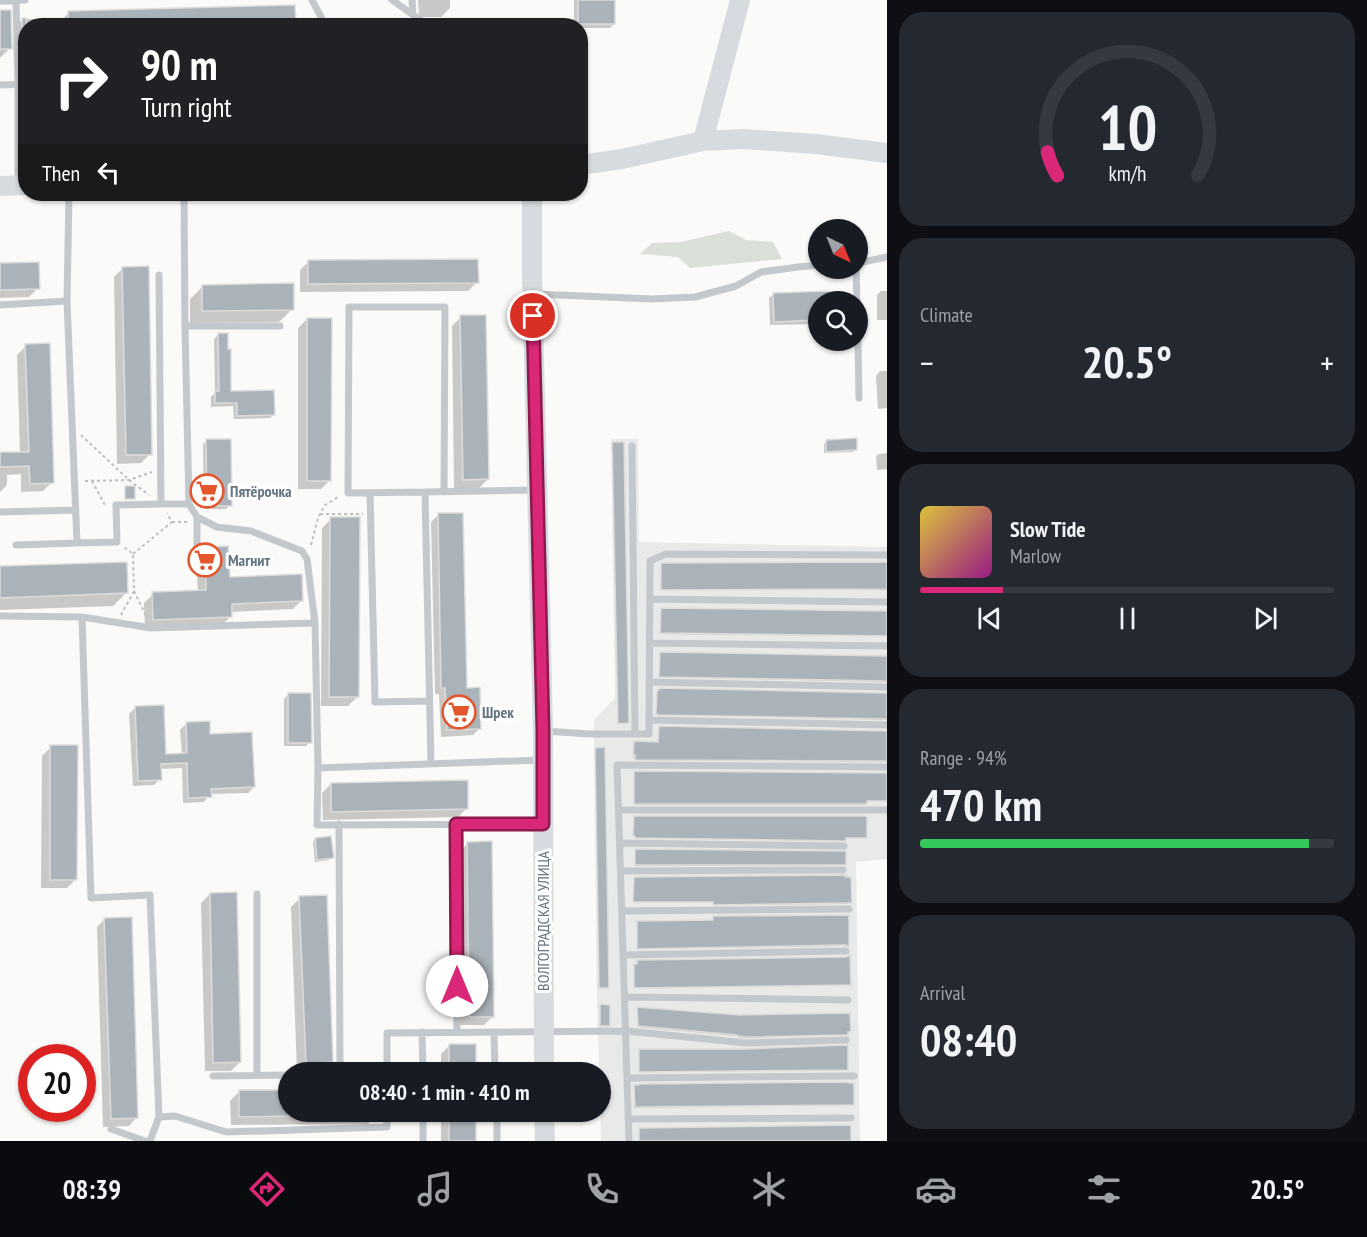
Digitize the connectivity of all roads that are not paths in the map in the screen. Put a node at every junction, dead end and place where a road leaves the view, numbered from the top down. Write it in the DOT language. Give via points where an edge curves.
graph roads {
  1 [pos="16,0"];
  2 [pos="25,0"];
  3 [pos="312,0"];
  4 [pos="392,0"];
  5 [pos="412,0"];
  6 [pos="740,0"];
  7 [pos="0,1"];
  8 [pos="413,14"];
  9 [pos="322,18"];
  10 [pos="418,18"];
  11 [pos="18,28"];
  12 [pos="0,84"];
  13 [pos="18,84"];
  14 [pos="703,141"];
  15 [pos="887,153"];
  16 [pos="18,162"];
  17 [pos="588,164"];
  18 [pos="14,185"];
  19 [pos="69,201"];
  20 [pos="184,201"];
  21 [pos="532,201"];
  22 [pos="887,257"];
  23 [pos="868,260"];
  24 [pos="808,267"];
  25 [pos="159,275"];
  26 [pos="532,294"];
  27 [pos="67,301"];
  28 [pos="0,305"];
  29 [pos="185,326"];
  30 [pos="280,326"];
  31 [pos="858,351"];
  32 [pos="859,398"];
  33 [pos="632,446"];
  34 [pos="537,489"];
  35 [pos="425,492"];
  36 [pos="444,492"];
  37 [pos="370,493"];
  38 [pos="161,504"];
  39 [pos="189,504"];
  40 [pos="76,510"];
  41 [pos="0,512"];
  42 [pos="197,520"];
  43 [pos="77,543"];
  44 [pos="16,545"];
  45 [pos="887,555"];
  46 [pos="197,560"];
  47 [pos="650,599"];
  48 [pos="887,602"];
  49 [pos="0,616"];
  50 [pos="82,617"];
  51 [pos="315,623"];
  52 [pos="650,644"];
  53 [pos="887,646"];
  54 [pos="649,682"];
  55 [pos="887,687"];
  56 [pos="429,700"];
  57 [pos="649,720"];
  58 [pos="887,725"];
  59 [pos="543,730"];
  60 [pos="635,734"];
  61 [pos="543,760"];
  62 [pos="431,764"];
  63 [pos="887,767"];
  64 [pos="318,768"];
  65 [pos="619,810"];
  66 [pos="887,810"];
  67 [pos="339,824"];
  68 [pos="456,824"];
  69 [pos="543,824"];
  70 [pos="620,843"];
  71 [pos="844,846"];
  72 [pos="843,870"];
  73 [pos="621,871"];
  74 [pos="257,894"];
  75 [pos="849,909"];
  76 [pos="622,911"];
  77 [pos="846,951"];
  78 [pos="624,956"];
  79 [pos="626,997"];
  80 [pos="848,1000"];
  81 [pos="627,1031"];
  82 [pos="422,1032"];
  83 [pos="457,1032"];
  84 [pos="494,1032"];
  85 [pos="544,1032"];
  86 [pos="846,1040"];
  87 [pos="340,1062"];
  88 [pos="387,1062"];
  89 [pos="423,1062"];
  90 [pos="495,1062"];
  91 [pos="544,1062"];
  92 [pos="278,1075"];
  93 [pos="213,1076"];
  94 [pos="257,1076"];
  95 [pos="854,1076"];
  96 [pos="628,1078"];
  97 [pos="159,1117"];
  98 [pos="851,1118"];
  99 [pos="629,1119"];
  100 [pos="387,1122"];
  101 [pos="423,1122"];
  102 [pos="496,1122"];
  103 [pos="544,1122"];
  104 [pos="111,1129"];
  105 [pos="144,1141"];
  106 [pos="150,1141"];
  107 [pos="423,1141"];
  108 [pos="497,1141"];
  109 [pos="545,1141"];
  110 [pos="629,1141"];
  1 -- 2 [label="lane"];
  1 -- 7 [label="lane"];
  1 -- 11 [label="lane"];
  3 -- 9 [label="lane"];
  4 -- 8 [label="lane"];
  5 -- 8 [label="lane"];
  6 -- 14 [label="main road"];
  8 -- 10 [label="lane"];
  12 -- 13 [label="lane"];
  14 -- 15 [label="main road" via="744,139"];
  14 -- 17 [label="main road"];
  16 -- 18 [label="lane"];
  19 -- 27 [label="lane"];
  20 -- 29 [label="lane"];
  21 -- 26 [label="main road, ВОЛГОГРАДСКАЯ УЛИЦА"];
  22 -- 23 [label="lane"];
  24 -- 26 [label="lane" via="761,272 736,286 695,297"];
  25 -- 38 [label="lane"];
  26 -- 34 [label="main road, ВОЛГОГРАДСКАЯ УЛИЦА"];
  27 -- 28 [label="lane"];
  27 -- 40 [label="lane"];
  29 -- 30 [label="lane"];
  29 -- 39 [label="lane"];
  31 -- 32 [label="lane"];
  33 -- 60 [label="lane"];
  34 -- 36 [label="lane"];
  34 -- 59 [label="main road, ВОЛГОГРАДСКАЯ УЛИЦА"];
  35 -- 36 [label="lane"];
  35 -- 37 [label="lane"];
  35 -- 56 [label="lane"];
  36 -- 37 [label="lane" via="445,307 349,307 348,493"];
  37 -- 56 [label="lane" via="375,702"];
  38 -- 39 [label="lane"];
  38 -- 43 [label="lane" via="116,505 117,542"];
  39 -- 42 [label="lane"];
  40 -- 41 [label="lane"];
  40 -- 43 [label="lane"];
  42 -- 46 [label="lane"];
  42 -- 51 [label="lane" via="251,531 302,551 307,559"];
  43 -- 44 [label="lane"];
  45 -- 47 [label="lane" via="666,554 651,561"];
  47 -- 48 [label="lane"];
  47 -- 52 [label="lane"];
  49 -- 50 [label="lane"];
  50 -- 51 [label="lane" via="151,628"];
  50 -- 97 [label="lane" via="91,897 150,895"];
  51 -- 64 [label="lane"];
  52 -- 53 [label="lane"];
  52 -- 54 [label="lane"];
  54 -- 55 [label="lane"];
  54 -- 57 [label="lane"];
  56 -- 62 [label="lane"];
  57 -- 58 [label="lane"];
  57 -- 60 [label="lane" via="649,734"];
  59 -- 60 [label="lane"];
  59 -- 61 [label="main road, ВОЛГОГРАДСКАЯ УЛИЦА"];
  61 -- 62 [label="lane"];
  61 -- 69 [label="main road, ВОЛГОГРАДСКАЯ УЛИЦА"];
  62 -- 64 [label="lane"];
  63 -- 65 [label="lane" via="617,765"];
  64 -- 67 [label="lane" via="317,825"];
  65 -- 66 [label="lane"];
  65 -- 70 [label="lane"];
  67 -- 68 [label="lane"];
  67 -- 87 [label="lane"];
  68 -- 69 [label="lane"];
  68 -- 83 [label="lane"];
  69 -- 85 [label="main road, ВОЛГОГРАДСКАЯ УЛИЦА"];
  70 -- 71 [label="lane"];
  70 -- 73 [label="lane"];
  72 -- 73 [label="lane"];
  73 -- 76 [label="lane"];
  74 -- 94 [label="lane"];
  75 -- 76 [label="lane"];
  76 -- 78 [label="lane"];
  77 -- 78 [label="lane"];
  78 -- 79 [label="lane"];
  79 -- 80 [label="lane"];
  79 -- 81 [label="lane"];
  81 -- 85 [label="lane"];
  81 -- 86 [label="lane" via="746,1043"];
  81 -- 96 [label="lane"];
  82 -- 83 [label="lane"];
  82 -- 88 [label="lane" via="387,1033"];
  82 -- 89 [label="lane"];
  83 -- 84 [label="lane"];
  84 -- 85 [label="lane"];
  84 -- 90 [label="lane"];
  85 -- 91 [label="main road, ВОЛГОГРАДСКАЯ УЛИЦА"];
  92 -- 94 [label="lane"];
  93 -- 94 [label="lane"];
  95 -- 96 [label="lane"];
  96 -- 99 [label="lane"];
  97 -- 100 [label="lane" via="175,1116 226,1132 387,1127"];
  97 -- 106 [label="lane"];
  98 -- 99 [label="lane"];
  99 -- 110 [label="lane"];
  101 -- 107 [label="lane"];
  102 -- 108 [label="lane"];
  103 -- 109 [label="main road"];
  104 -- 105 [label="lane"];
}
